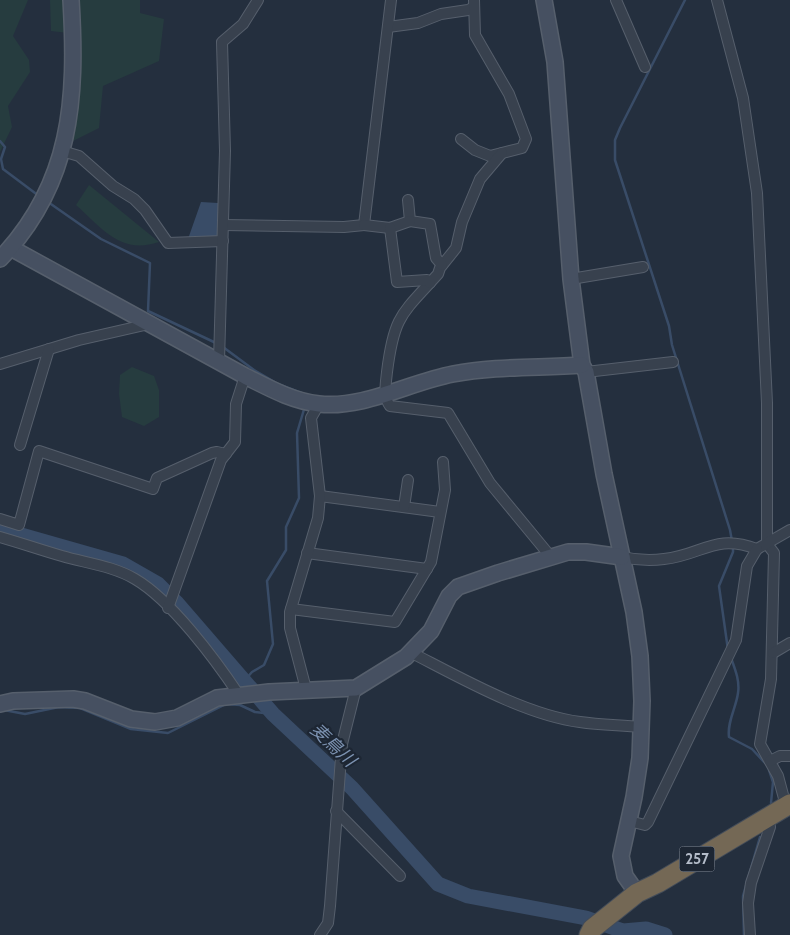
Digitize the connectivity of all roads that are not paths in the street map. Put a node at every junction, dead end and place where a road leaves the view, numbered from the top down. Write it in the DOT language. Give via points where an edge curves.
graph roads {
  1 [pos="71,0"];
  2 [pos="258,0"];
  3 [pos="391,0"];
  4 [pos="544,0"];
  5 [pos="616,0"];
  6 [pos="717,0"];
  7 [pos="474,4"];
  8 [pos="388,27"];
  9 [pos="645,67"];
  10 [pos="461,139"];
  11 [pos="62,152"];
  12 [pos="502,154"];
  13 [pos="408,200"];
  14 [pos="410,221"];
  15 [pos="223,224"];
  16 [pos="364,225"];
  17 [pos="390,228"];
  18 [pos="223,241"];
  19 [pos="11,248"];
  20 [pos="0,259"];
  21 [pos="442,265"];
  22 [pos="643,267"];
  23 [pos="571,279"];
  24 [pos="430,283"];
  25 [pos="149,324"];
  26 [pos="49,349"];
  27 [pos="219,362"];
  28 [pos="673,362"];
  29 [pos="0,364"];
  30 [pos="584,369"];
  31 [pos="245,376"];
  32 [pos="386,393"];
  33 [pos="319,404"];
  34 [pos="20,445"];
  35 [pos="226,454"];
  36 [pos="443,462"];
  37 [pos="408,480"];
  38 [pos="320,496"];
  39 [pos="404,507"];
  40 [pos="440,512"];
  41 [pos="0,519"];
  42 [pos="790,530"];
  43 [pos="0,537"];
  44 [pos="767,544"];
  45 [pos="757,549"];
  46 [pos="307,553"];
  47 [pos="551,557"];
  48 [pos="622,558"];
  49 [pos="427,570"];
  50 [pos="168,608"];
  51 [pos="291,609"];
  52 [pos="790,643"];
  53 [pos="410,652"];
  54 [pos="773,653"];
  55 [pos="356,688"];
  56 [pos="306,689"];
  57 [pos="239,695"];
  58 [pos="0,704"];
  59 [pos="641,727"];
  60 [pos="790,756"];
  61 [pos="770,761"];
  62 [pos="788,805"];
  63 [pos="336,811"];
  64 [pos="768,817"];
  65 [pos="629,821"];
  66 [pos="400,876"];
  67 [pos="637,893"];
  68 [pos="596,928"];
  69 [pos="320,935"];
  70 [pos="750,935"];
  1 -- 11 [label="street" via="68,119"];
  2 -- 15 [label="street" via="243,24 222,42"];
  3 -- 8 [label="street"];
  4 -- 23 [label="street" via="554,54"];
  5 -- 9 [label="street"];
  6 -- 44 [label="street" via="743,98 757,193 766,384"];
  7 -- 8 [label="street" via="468,10"];
  7 -- 12 [label="street" via="475,34 506,87 526,139 522,148"];
  8 -- 16 [label="street"];
  10 -- 12 [label="street" via="490,156"];
  11 -- 18 [label="street" via="79,156 113,186 134,199 168,243"];
  11 -- 19 [label="street" via="42,204"];
  12 -- 21 [label="street" via="480,179 462,222 456,248"];
  13 -- 14 [label="street"];
  14 -- 17 [label="street"];
  14 -- 21 [label="street" via="430,224 436,258"];
  15 -- 16 [label="street"];
  15 -- 18 [label="street"];
  16 -- 17 [label="street"];
  17 -- 24 [label="street" via="397,282 426,280"];
  18 -- 27 [label="street"];
  19 -- 20 [label="street"];
  19 -- 25 [label="street"];
  21 -- 24 [label="street"];
  22 -- 23 [label="street"];
  23 -- 30 [label="street"];
  24 -- 32 [label="street" via="404,310 394,330"];
  25 -- 26 [label="street"];
  25 -- 27 [label="street"];
  26 -- 29 [label="street"];
  26 -- 34 [label="street"];
  27 -- 31 [label="street"];
  28 -- 30 [label="street"];
  30 -- 32 [label="street" via="462,373"];
  30 -- 48 [label="street"];
  31 -- 33 [label="street" via="279,392"];
  31 -- 35 [label="street" via="236,404 235,442"];
  32 -- 33 [label="street" via="352,402"];
  32 -- 47 [label="street" via="390,406 448,413 490,483"];
  33 -- 38 [label="street" via="311,418"];
  35 -- 41 [label="street" via="212,453 157,478 152,489 39,451 19,525"];
  35 -- 50 [label="street" via="221,460"];
  36 -- 40 [label="street" via="445,490"];
  37 -- 39 [label="street"];
  38 -- 39 [label="street"];
  38 -- 46 [label="street" via="318,518"];
  39 -- 40 [label="street"];
  40 -- 49 [label="street"];
  42 -- 44 [label="street"];
  43 -- 50 [label="street" via="132,578 153,592"];
  44 -- 45 [label="street"];
  44 -- 54 [label="street" via="774,553"];
  45 -- 48 [label="street" via="734,543 715,543 664,560"];
  45 -- 65 [label="street" via="747,566 737,636 648,822"];
  46 -- 49 [label="street"];
  46 -- 51 [label="street"];
  47 -- 48 [label="street" via="568,552 586,552"];
  47 -- 53 [label="street" via="458,587 449,596 431,630"];
  48 -- 59 [label="street" via="640,656"];
  49 -- 51 [label="street" via="395,622"];
  50 -- 57 [label="street"];
  51 -- 56 [label="street" via="290,628"];
  52 -- 54 [label="street"];
  53 -- 55 [label="street"];
  53 -- 59 [label="street" via="463,679 549,715 579,722"];
  54 -- 61 [label="street" via="760,744"];
  55 -- 56 [label="street"];
  55 -- 63 [label="street" via="342,744"];
  56 -- 57 [label="street"];
  57 -- 58 [label="street" via="217,698 177,718 155,722 131,719 73,699"];
  59 -- 65 [label="street" via="640,758"];
  60 -- 61 [label="street"];
  61 -- 62 [label="street"];
  62 -- 64 [label="highway, 257"];
  63 -- 66 [label="street"];
  63 -- 69 [label="street" via="328,923"];
  64 -- 67 [label="highway, 257"];
  64 -- 70 [label="street" via="770,826 751,883 748,903"];
  65 -- 67 [label="street" via="621,866"];
  67 -- 68 [label="highway, 257"];
}
